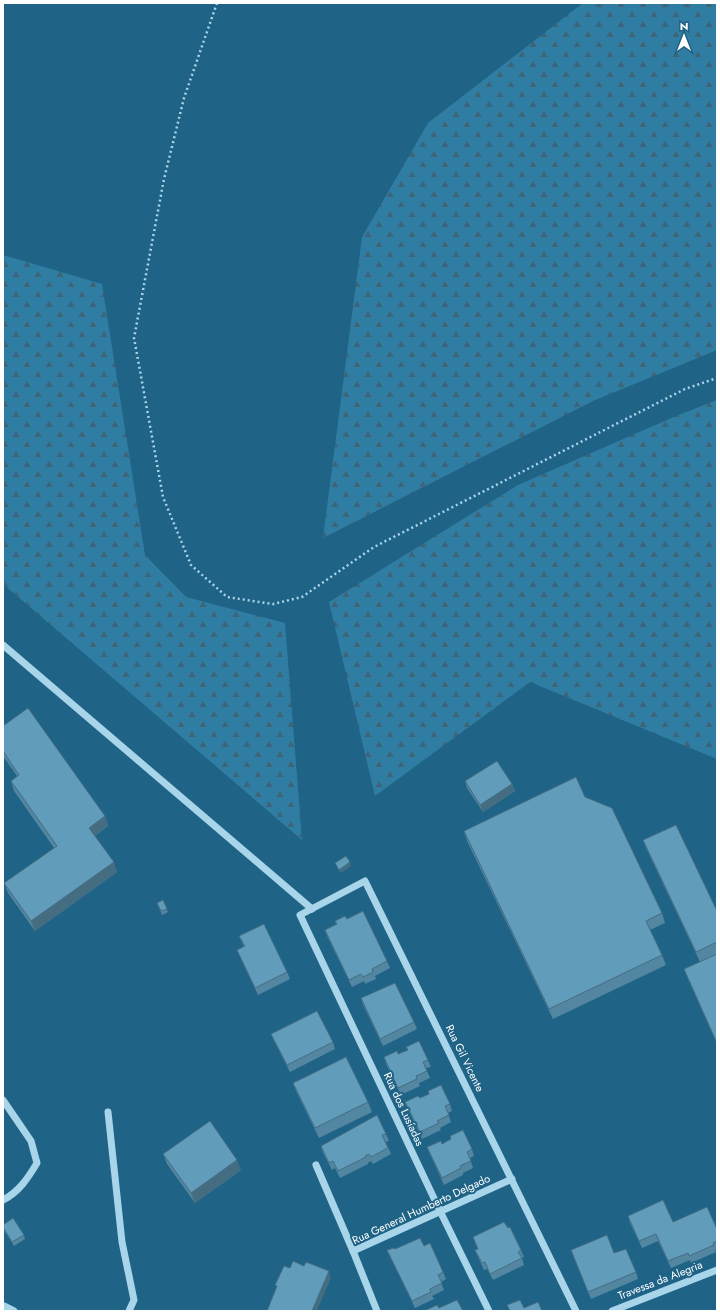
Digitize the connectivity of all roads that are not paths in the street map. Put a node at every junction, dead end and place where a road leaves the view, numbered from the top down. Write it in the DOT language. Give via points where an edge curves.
graph roads {
  1 [pos="3,645"];
  2 [pos="312,909"];
  3 [pos="300,915"];
  4 [pos="3,1100"];
  5 [pos="108,1112"];
  6 [pos="316,1166"];
  7 [pos="512,1179"];
  8 [pos="3,1200"];
  9 [pos="440,1210"];
  10 [pos="353,1251"];
  11 [pos="717,1270"];
  12 [pos="4,1306"];
  13 [pos="14,1311"];
  14 [pos="129,1311"];
  15 [pos="377,1311"];
  16 [pos="489,1311"];
  17 [pos="576,1311"];
  18 [pos="612,1311"];
  1 -- 2 [label="street"];
  2 -- 3 [label="street, Rua Gil Vicente"];
  2 -- 7 [label="street, Rua Gil Vicente" via="365,881"];
  3 -- 9 [label="street, Rua dos Lusíadas"];
  4 -- 8 [label="street" via="31,1141 37,1163 26,1181 12,1196"];
  5 -- 14 [label="street" via="122,1242 134,1300"];
  6 -- 10 [label="street"];
  7 -- 9 [label="street, Rua General Humberto Delgado"];
  7 -- 17 [label="street, Rua Gil Vicente"];
  9 -- 10 [label="street, Rua General Humberto Delgado"];
  9 -- 16 [label="street, Rua dos Lusíadas"];
  10 -- 15 [label="street, Rua General Humberto Delgado"];
  11 -- 18 [label="street, Travessa da Alegria"];
  12 -- 13 [label="street"];
}
